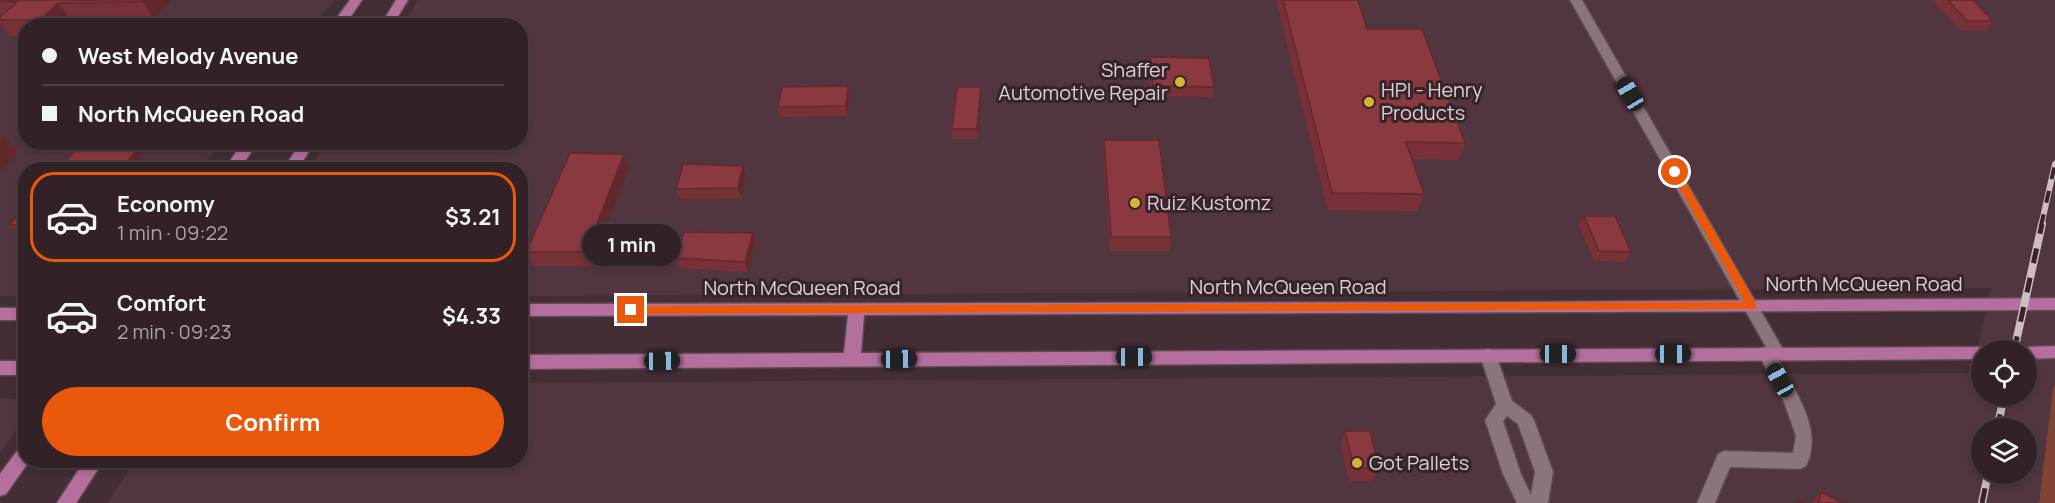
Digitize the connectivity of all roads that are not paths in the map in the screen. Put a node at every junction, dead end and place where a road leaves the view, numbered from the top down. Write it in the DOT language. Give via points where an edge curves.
graph roads {
  1 [pos="356,0"];
  2 [pos="402,0"];
  3 [pos="1576,0"];
  4 [pos="343,18"];
  5 [pos="391,18"];
  6 [pos="2055,304"];
  7 [pos="1752,306"];
  8 [pos="857,309"];
  9 [pos="528,310"];
  10 [pos="0,314"];
  11 [pos="18,314"];
  12 [pos="2055,352"];
  13 [pos="1771,353"];
  14 [pos="1971,353"];
  15 [pos="2037,353"];
  16 [pos="1488,355"];
  17 [pos="852,359"];
  18 [pos="528,362"];
  19 [pos="0,368"];
  20 [pos="18,368"];
  21 [pos="1505,405"];
  22 [pos="18,463"];
  23 [pos="90,468"];
  24 [pos="0,488"];
  25 [pos="66,503"];
  26 [pos="1526,503"];
  27 [pos="1539,503"];
  28 [pos="1706,503"];
  1 -- 4 [label="main road"];
  2 -- 5 [label="main road"];
  3 -- 7 [label="street"];
  6 -- 7 [label="main road, North McQueen Road"];
  7 -- 8 [label="main road, North McQueen Road"];
  7 -- 13 [label="street"];
  8 -- 9 [label="main road, North McQueen Road"];
  8 -- 17 [label="main road"];
  10 -- 11 [label="main road"];
  12 -- 15 [label="main road"];
  13 -- 14 [label="main road"];
  13 -- 16 [label="main road"];
  13 -- 28 [label="street" via="1805,436 1800,461 1724,459"];
  16 -- 17 [label="main road"];
  16 -- 21 [label="street"];
  17 -- 18 [label="main road"];
  19 -- 20 [label="main road"];
  21 -- 26 [label="street" via="1494,420"];
  21 -- 27 [label="street" via="1525,420 1544,472"];
  22 -- 24 [label="main road"];
  23 -- 25 [label="main road"];
}
